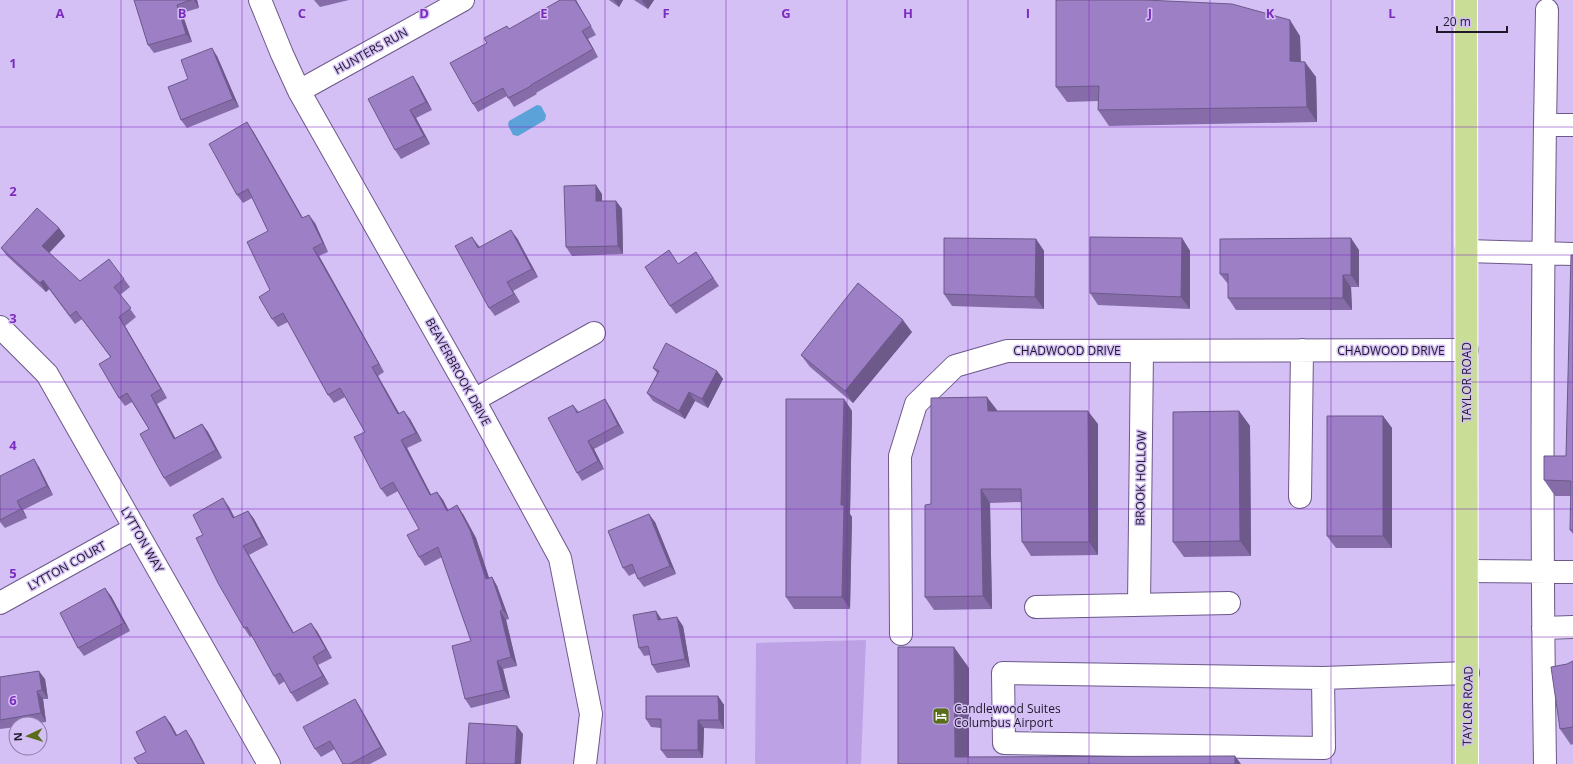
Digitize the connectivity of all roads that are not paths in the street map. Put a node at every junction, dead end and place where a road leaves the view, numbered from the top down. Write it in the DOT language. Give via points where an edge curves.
graph roads {
  1 [pos="260,0"];
  2 [pos="463,0"];
  3 [pos="1466,0"];
  4 [pos="1547,10"];
  5 [pos="299,91"];
  6 [pos="1545,125"];
  7 [pos="1573,125"];
  8 [pos="1466,251"];
  9 [pos="1543,253"];
  10 [pos="1573,254"];
  11 [pos="0,327"];
  12 [pos="594,333"];
  13 [pos="1302,350"];
  14 [pos="1467,350"];
  15 [pos="1142,351"];
  16 [pos="474,400"];
  17 [pos="1300,497"];
  18 [pos="135,528"];
  19 [pos="1468,571"];
  20 [pos="1542,572"];
  21 [pos="1573,572"];
  22 [pos="0,603"];
  23 [pos="1229,603"];
  24 [pos="1139,605"];
  25 [pos="1036,607"];
  26 [pos="1573,626"];
  27 [pos="1543,628"];
  28 [pos="901,634"];
  29 [pos="1468,673"];
  30 [pos="1323,678"];
  31 [pos="269,764"];
  32 [pos="585,764"];
  33 [pos="1467,764"];
  34 [pos="1545,764"];
  1 -- 5 [label="street, BEAVERBROOK DRIVE"];
  2 -- 5 [label="street, HUNTERS RUN"];
  3 -- 8 [label="main road, TAYLOR ROAD"];
  4 -- 6 [label="street"];
  5 -- 16 [label="street, BEAVERBROOK DRIVE"];
  6 -- 7 [label="street"];
  6 -- 9 [label="street"];
  8 -- 9 [label="street"];
  8 -- 14 [label="main road, TAYLOR ROAD"];
  9 -- 10 [label="street"];
  9 -- 20 [label="street"];
  11 -- 18 [label="street, LYTTON WAY" via="47,374"];
  12 -- 16 [label="street"];
  13 -- 14 [label="street, CHADWOOD DRIVE"];
  13 -- 15 [label="street, CHADWOOD DRIVE"];
  13 -- 17 [label="street"];
  14 -- 19 [label="main road, TAYLOR ROAD"];
  15 -- 24 [label="street, BROOK HOLLOW"];
  15 -- 28 [label="street, CHADWOOD DRIVE" via="1007,351 955,366 916,404 900,456"];
  16 -- 32 [label="street, BEAVERBROOK DRIVE" via="560,558 591,714"];
  18 -- 22 [label="street, LYTTON COURT"];
  18 -- 31 [label="street, LYTTON WAY"];
  19 -- 20 [label="street"];
  19 -- 29 [label="main road, TAYLOR ROAD"];
  20 -- 21 [label="street"];
  20 -- 27 [label="street"];
  23 -- 24 [label="street"];
  24 -- 25 [label="street"];
  26 -- 27 [label="street"];
  27 -- 34 [label="street"];
  29 -- 30 [label="street"];
  29 -- 33 [label="main road, TAYLOR ROAD"];
  30 -- 30 [label="street" via="1003,673 1004,743 1324,748"];
}
